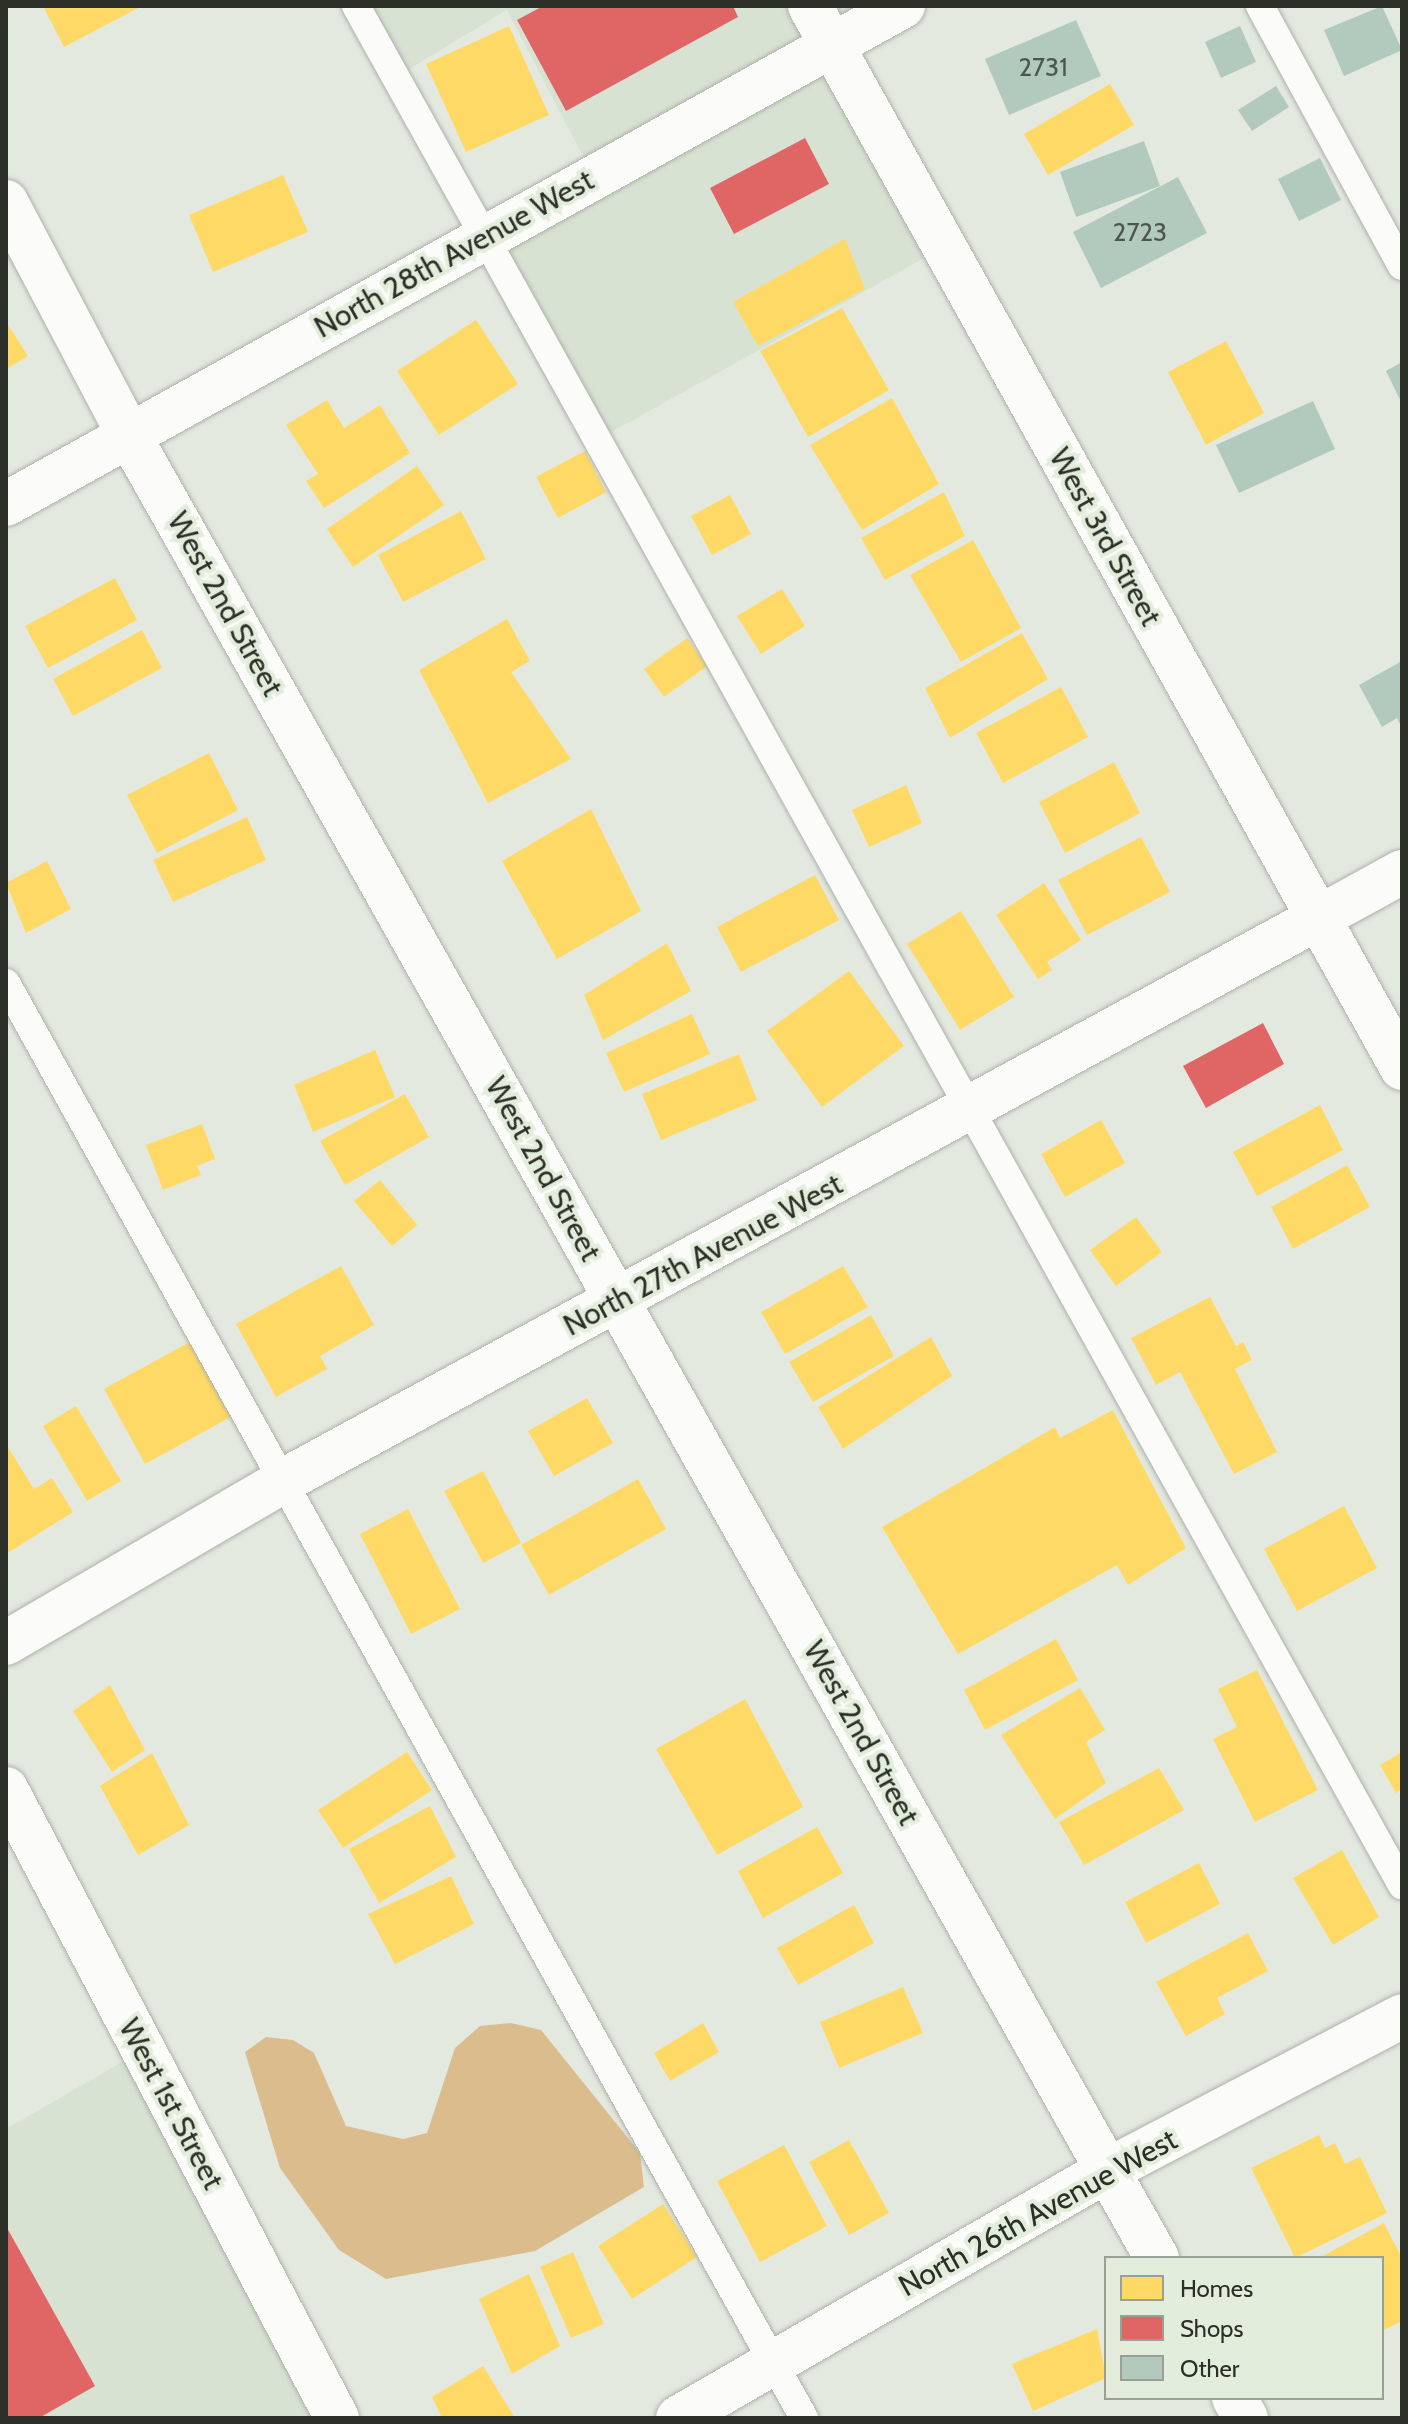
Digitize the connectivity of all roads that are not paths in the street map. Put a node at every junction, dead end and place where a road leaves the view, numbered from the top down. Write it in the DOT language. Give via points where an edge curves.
graph roads {
  1 [pos="356,6"];
  2 [pos="810,6"];
  3 [pos="903,6"];
  4 [pos="1260,6"];
  5 [pos="831,45"];
  6 [pos="6,202"];
  7 [pos="485,236"];
  8 [pos="1402,266"];
  9 [pos="130,437"];
  10 [pos="6,504"];
  11 [pos="1402,872"];
  12 [pos="1318,918"];
  13 [pos="6,983"];
  14 [pos="1402,1068"];
  15 [pos="975,1111"];
  16 [pos="617,1301"];
  17 [pos="283,1481"];
  18 [pos="6,1643"];
  19 [pos="6,1789"];
  20 [pos="1402,1885"];
  21 [pos="1402,2016"];
  22 [pos="1108,2170"];
  23 [pos="1156,2256"];
  24 [pos="773,2363"];
  25 [pos="1235,2400"];
  26 [pos="337,2418"];
  27 [pos="678,2418"];
  28 [pos="804,2418"];
  29 [pos="1246,2418"];
  1 -- 7 [label="lane"];
  2 -- 5 [label="street, West 3rd Street"];
  3 -- 5 [label="street, North 28th Avenue West"];
  4 -- 8 [label="lane"];
  5 -- 7 [label="street, North 28th Avenue West"];
  5 -- 12 [label="street, West 3rd Street"];
  6 -- 9 [label="street, West 2nd Street"];
  7 -- 9 [label="street, North 28th Avenue West"];
  7 -- 15 [label="lane"];
  9 -- 10 [label="street, North 28th Avenue West"];
  9 -- 16 [label="street, West 2nd Street"];
  11 -- 12 [label="street, North 27th Avenue West"];
  12 -- 14 [label="street, West 3rd Street"];
  12 -- 15 [label="street, North 27th Avenue West"];
  13 -- 17 [label="lane"];
  15 -- 16 [label="street, North 27th Avenue West"];
  15 -- 20 [label="lane"];
  16 -- 17 [label="street, North 27th Avenue West"];
  16 -- 22 [label="street, West 2nd Street"];
  17 -- 18 [label="street, North 27th Avenue West"];
  17 -- 24 [label="lane"];
  19 -- 26 [label="street, West 1st Street"];
  21 -- 22 [label="street, North 26th Avenue West"];
  22 -- 23 [label="street, West 2nd Street"];
  22 -- 24 [label="street, North 26th Avenue West"];
  24 -- 27 [label="street, North 26th Avenue West"];
  24 -- 28 [label="lane"];
  25 -- 29 [label="street"];
}
